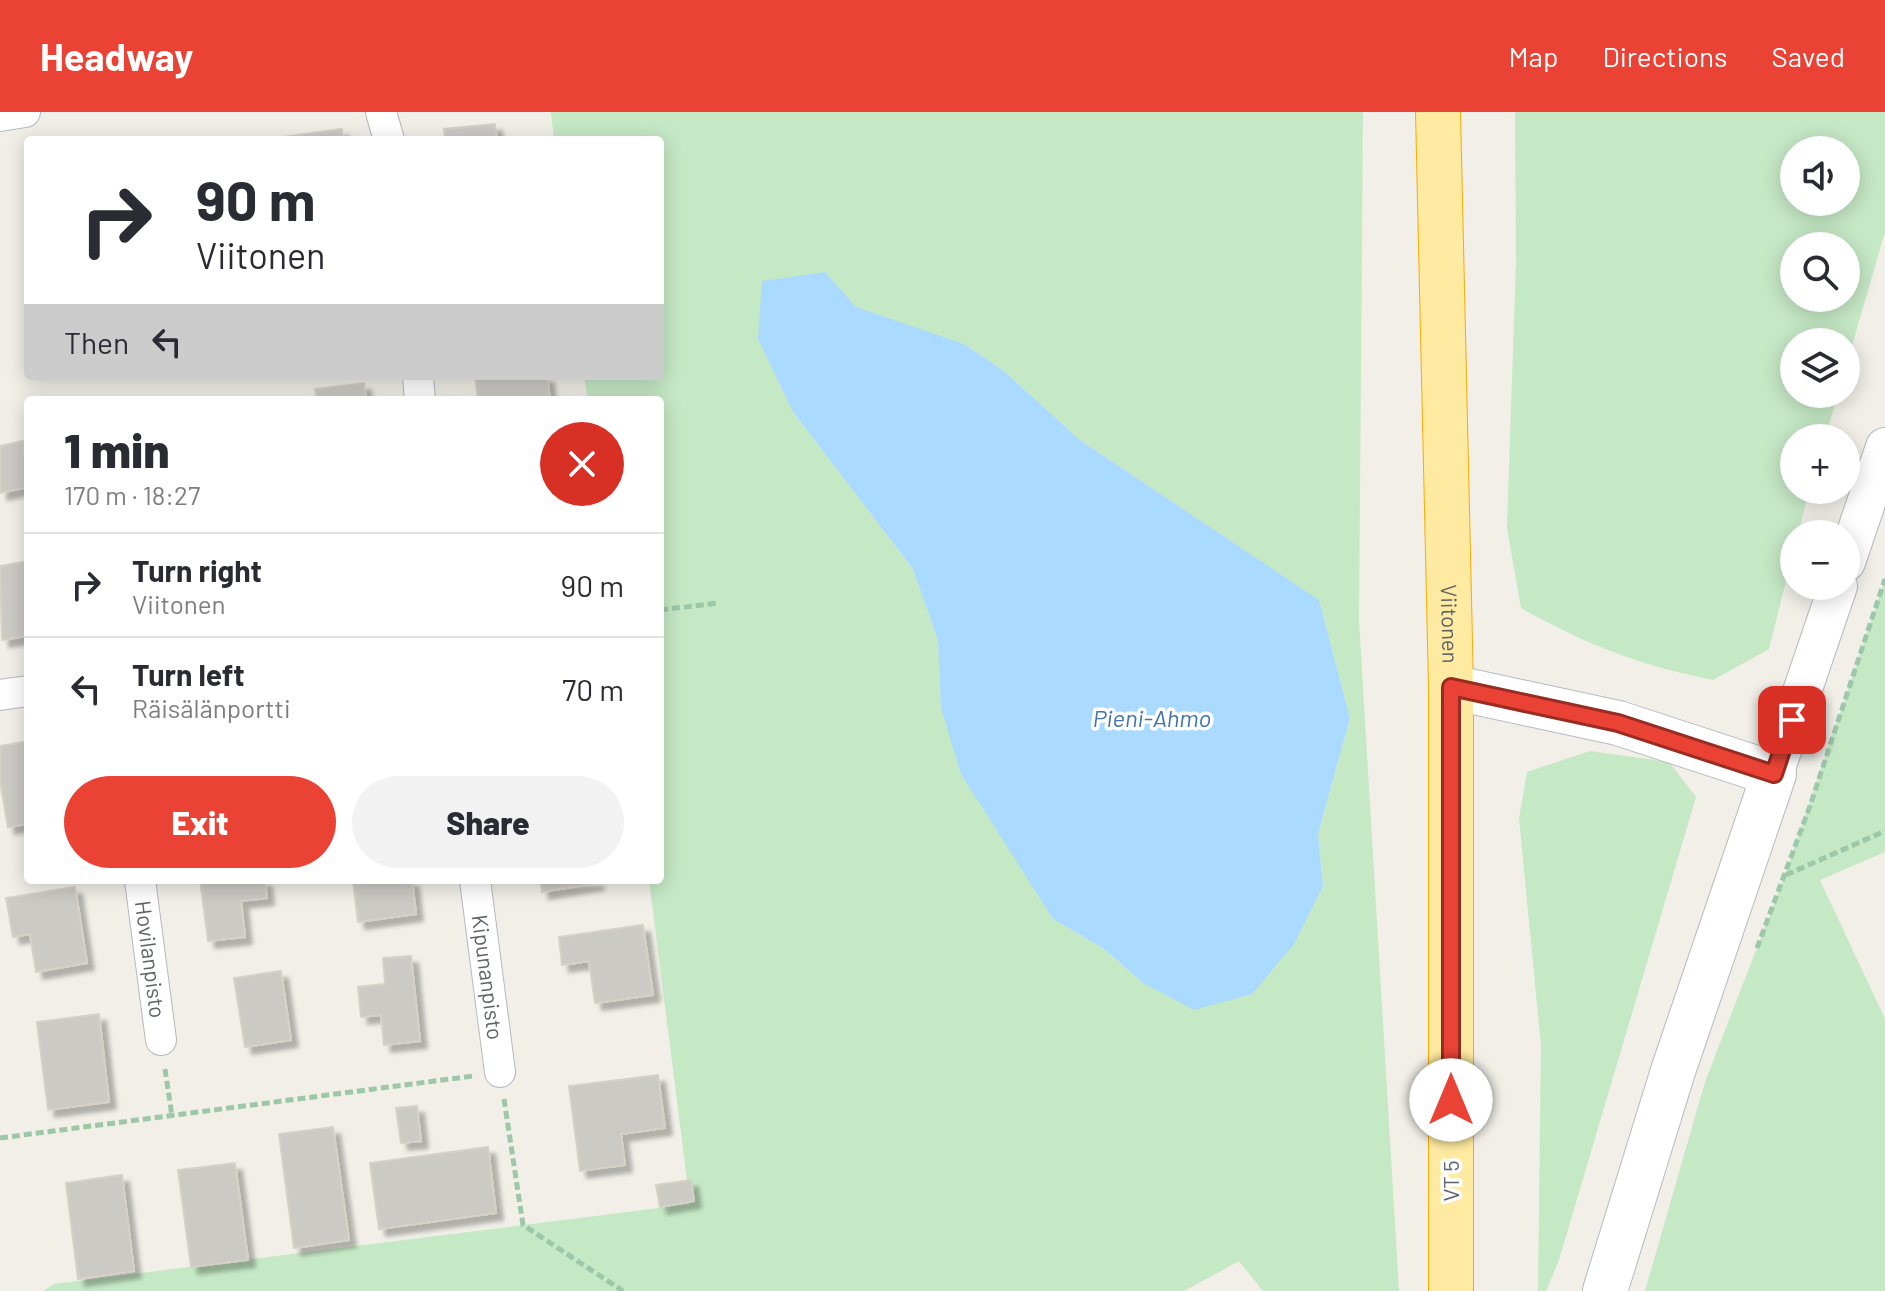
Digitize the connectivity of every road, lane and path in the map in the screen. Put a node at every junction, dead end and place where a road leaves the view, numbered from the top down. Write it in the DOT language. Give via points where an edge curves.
graph roads {
  1 [pos="25,112"];
  2 [pos="381,112"];
  3 [pos="1438,112"];
  4 [pos="0,116"];
  5 [pos="388,136"];
  6 [pos="1885,447"];
  7 [pos="1860,521"];
  8 [pos="1885,579"];
  9 [pos="1833,600"];
  10 [pos="718,603"];
  11 [pos="664,610"];
  12 [pos="1451,687"];
  13 [pos="24,692"];
  14 [pos="0,695"];
  15 [pos="1774,774"];
  16 [pos="1885,831"];
  17 [pos="1785,875"];
  18 [pos="141,884"];
  19 [pos="476,884"];
  20 [pos="1757,949"];
  21 [pos="161,1040"];
  22 [pos="500,1072"];
  23 [pos="172,1116"];
  24 [pos="0,1138"];
  25 [pos="623,1291"];
  26 [pos="1451,1291"];
  27 [pos="1605,1291"];
  1 -- 4 [label="street"];
  2 -- 5 [label="street"];
  3 -- 12 [label="highway, Viitonen"];
  6 -- 7 [label="street"];
  8 -- 17 [label="path"];
  9 -- 15 [label="street"];
  10 -- 11 [label="path"];
  12 -- 15 [label="main road, Viitonen" via="1618,723"];
  12 -- 26 [label="highway, VT 5"];
  13 -- 14 [label="street"];
  15 -- 27 [label="main road"];
  16 -- 17 [label="path"];
  17 -- 20 [label="path"];
  18 -- 21 [label="street, Hovilanpisto"];
  19 -- 22 [label="street, Kipunanpisto"];
  21 -- 23 [label="path"];
  22 -- 23 [label="path"];
  22 -- 25 [label="path" via="523,1225"];
  23 -- 24 [label="path"];
}
